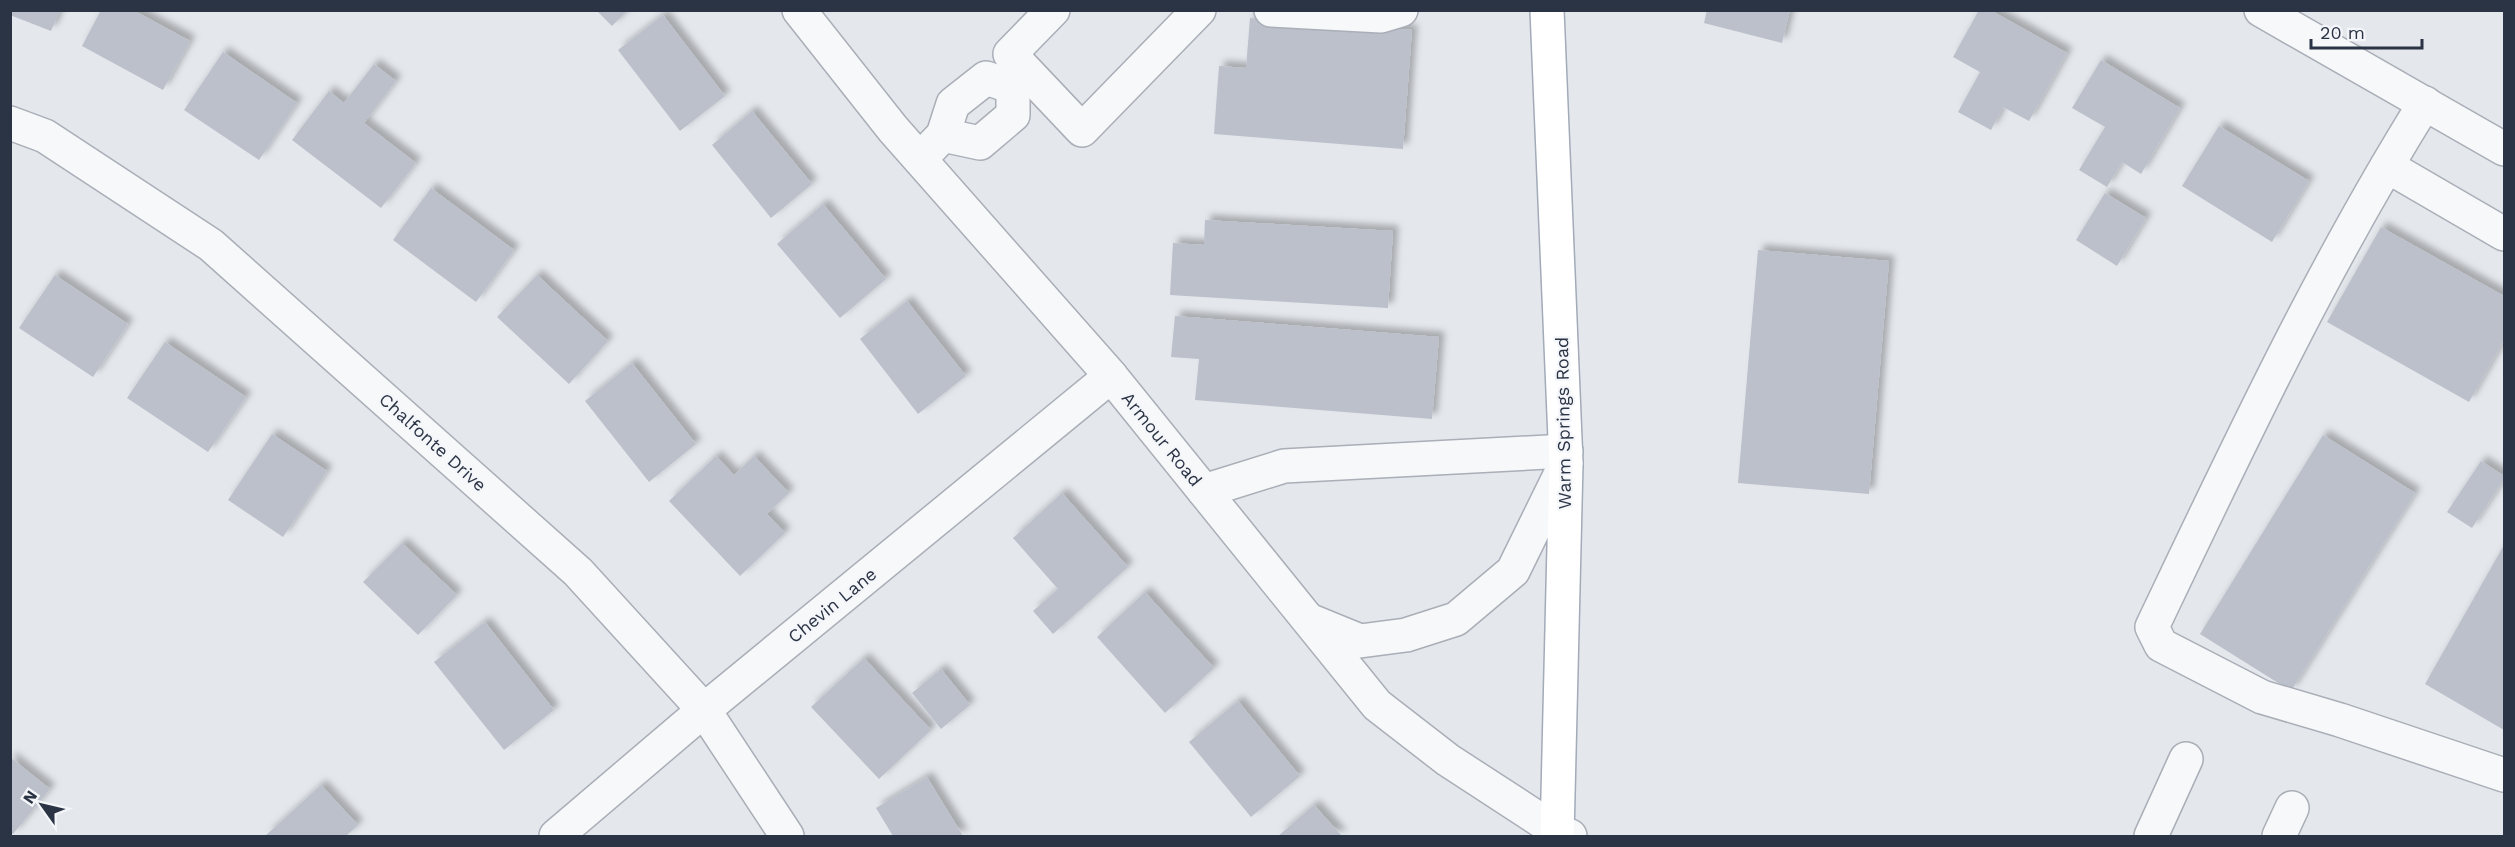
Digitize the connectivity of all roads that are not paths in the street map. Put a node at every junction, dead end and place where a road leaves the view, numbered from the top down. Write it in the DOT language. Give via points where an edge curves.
graph roads {
  1 [pos="799,10"];
  2 [pos="1053,10"];
  3 [pos="1198,10"];
  4 [pos="1271,10"];
  5 [pos="1401,10"];
  6 [pos="1547,10"];
  7 [pos="2261,10"];
  8 [pos="1020,79"];
  9 [pos="2425,103"];
  10 [pos="10,123"];
  11 [pos="943,135"];
  12 [pos="2505,149"];
  13 [pos="920,159"];
  14 [pos="2387,166"];
  15 [pos="2505,234"];
  16 [pos="1111,376"];
  17 [pos="1566,457"];
  18 [pos="1204,491"];
  19 [pos="1308,620"];
  20 [pos="704,710"];
  21 [pos="2186,759"];
  22 [pos="2505,776"];
  23 [pos="2292,807"];
  24 [pos="1561,835"];
  25 [pos="556,837"];
  26 [pos="787,837"];
  27 [pos="2151,837"];
  28 [pos="2278,837"];
  1 -- 13 [label="street, Armour Road"];
  2 -- 8 [label="street" via="1010,54"];
  3 -- 8 [label="street" via="1082,130"];
  4 -- 5 [label="street" via="1382,16"];
  6 -- 17 [label="main road, Warm Springs Road"];
  7 -- 9 [label="street"];
  8 -- 11 [label="street" via="986,78 953,104"];
  8 -- 11 [label="street" via="1013,115 980,142"];
  9 -- 12 [label="street"];
  9 -- 14 [label="street"];
  10 -- 20 [label="street, Chalfonte Drive" via="45,136 211,245 578,572"];
  11 -- 13 [label="street"];
  13 -- 16 [label="street, Armour Road"];
  14 -- 15 [label="street"];
  14 -- 22 [label="street" via="2322,278 2152,627 2162,645 2262,698"];
  16 -- 18 [label="street, Armour Road"];
  16 -- 20 [label="street, Chevin Lane"];
  17 -- 18 [label="street" via="1284,466"];
  17 -- 19 [label="street" via="1513,571 1456,619 1406,635 1360,640"];
  17 -- 24 [label="main road, Warm Springs Road"];
  18 -- 19 [label="street, Armour Road"];
  19 -- 24 [label="street, Armour Road" via="1377,705 1448,760"];
  20 -- 25 [label="street, Chevin Lane"];
  20 -- 26 [label="street, Chalfonte Drive"];
  21 -- 27 [label="street"];
  23 -- 28 [label="street"];
}
